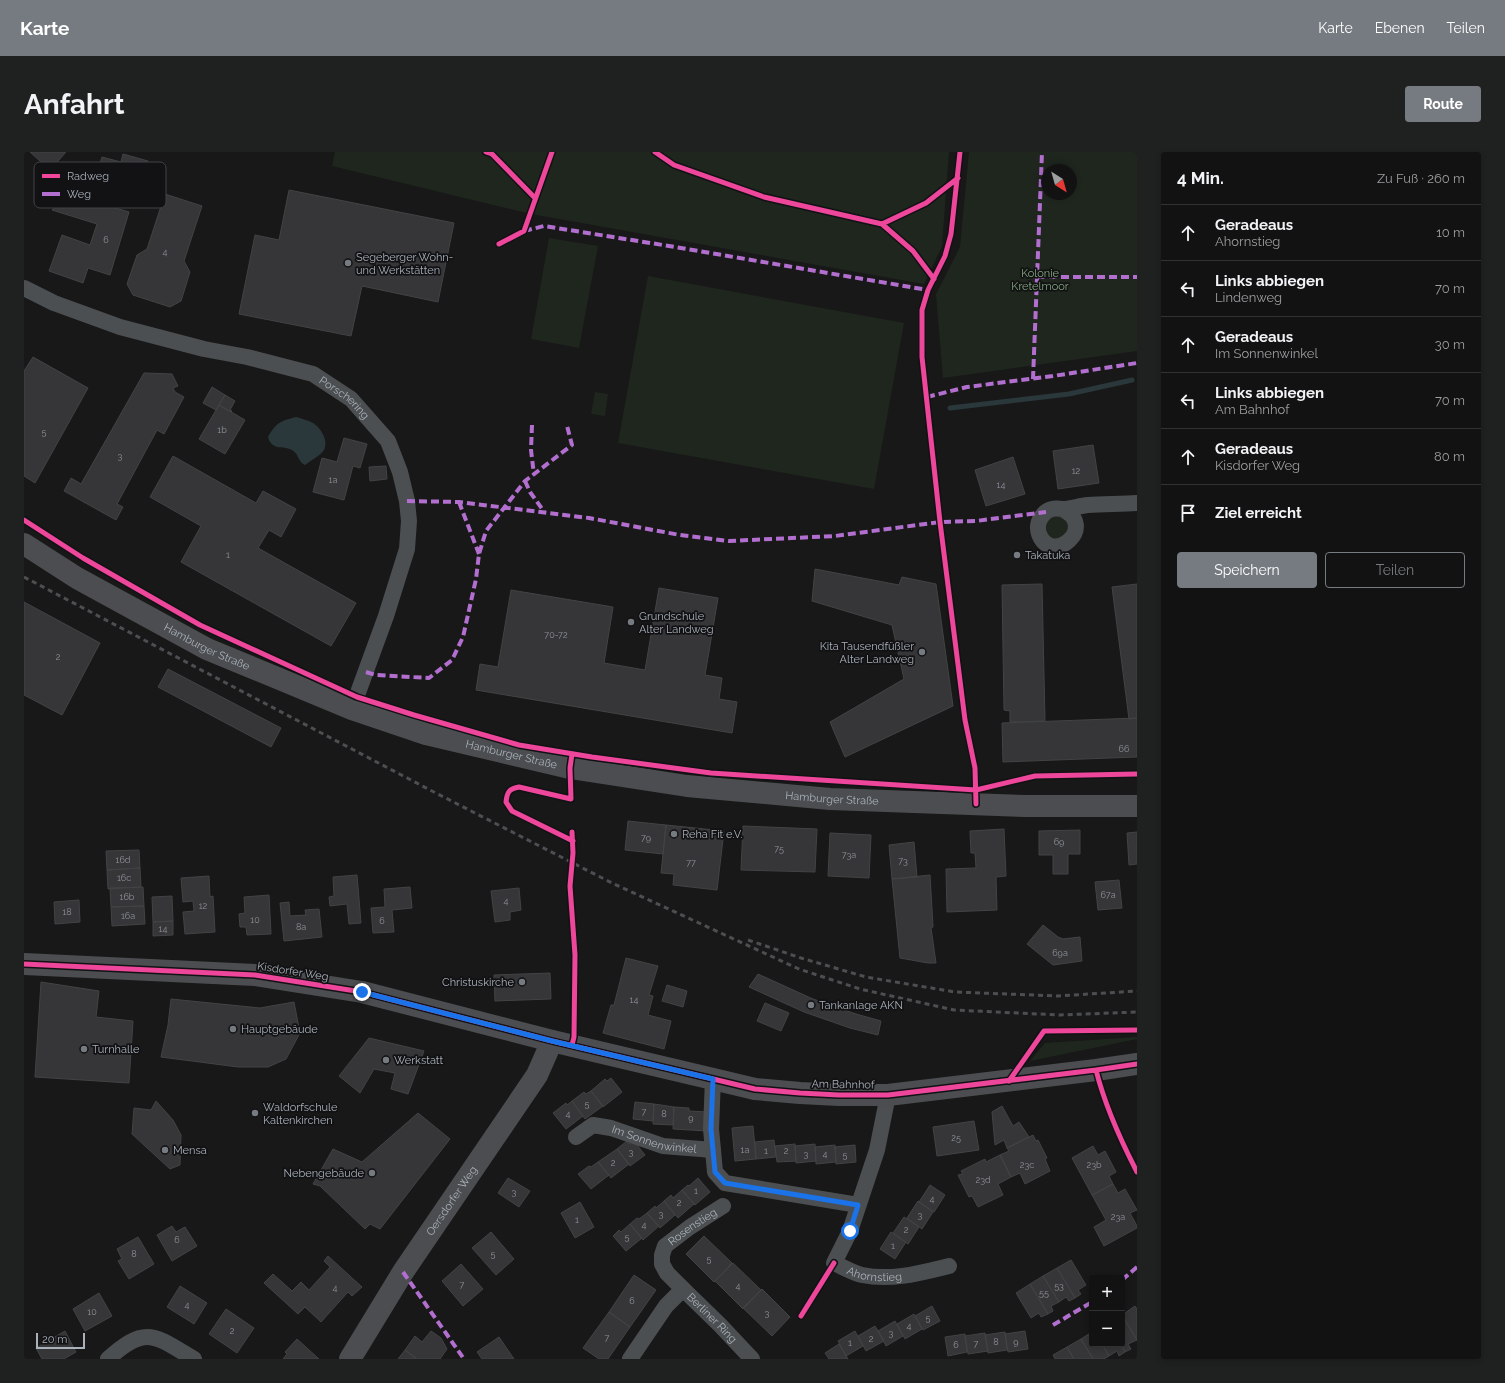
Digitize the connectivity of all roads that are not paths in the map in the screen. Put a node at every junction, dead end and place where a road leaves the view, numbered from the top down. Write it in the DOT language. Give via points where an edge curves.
graph roads {
  1 [pos="24,288"];
  2 [pos="1137,503"];
  3 [pos="1062,509"];
  4 [pos="24,544"];
  5 [pos="352,709"];
  6 [pos="1137,806"];
  7 [pos="24,964"];
  8 [pos="552,1041"];
  9 [pos="1137,1064"];
  10 [pos="713,1079"];
  11 [pos="888,1095"];
  12 [pos="576,1137"];
  13 [pos="713,1150"];
  14 [pos="858,1205"];
  15 [pos="723,1206"];
  16 [pos="949,1266"];
  17 [pos="683,1289"];
  18 [pos="108,1359"];
  19 [pos="194,1359"];
  20 [pos="350,1359"];
  21 [pos="630,1359"];
  22 [pos="752,1359"];
  1 -- 5 [label="street, Porschering" via="54,303 120,328 313,374 351,399 388,441 400,472 407,501 409,521 406,549 390,604"];
  2 -- 3 [label="street"];
  4 -- 5 [label="street, Hamburger Straße" via="77,578 207,649"];
  5 -- 6 [label="street, Hamburger Straße" via="426,734 570,768 687,786 830,799 1026,806"];
  7 -- 8 [label="street, Kisdorfer Weg" via="255,975 377,995"];
  8 -- 10 [label="street, Am Bahnhof"];
  8 -- 20 [label="street, Oersdorfer Weg" via="537,1075 403,1272"];
  9 -- 11 [label="street, Am Bahnhof"];
  10 -- 11 [label="street, Am Bahnhof" via="755,1089 839,1095"];
  10 -- 13 [label="street, Im Sonnenwinkel"];
  11 -- 14 [label="street, Ahornstieg" via="877,1150"];
  12 -- 13 [label="street, Im Sonnenwinkel" via="593,1125 611,1128 662,1146"];
  13 -- 14 [label="street" via="715,1172 725,1183"];
  14 -- 16 [label="street, Ahornstieg" via="850,1231 834,1263 861,1275 886,1278"];
  15 -- 17 [label="street, Rosenstieg" via="665,1246 662,1264"];
  17 -- 21 [label="street, Berliner Ring" via="666,1306"];
  17 -- 22 [label="street, Berliner Ring"];
  18 -- 19 [label="street" via="123,1345 140,1337 158,1337"];
}
